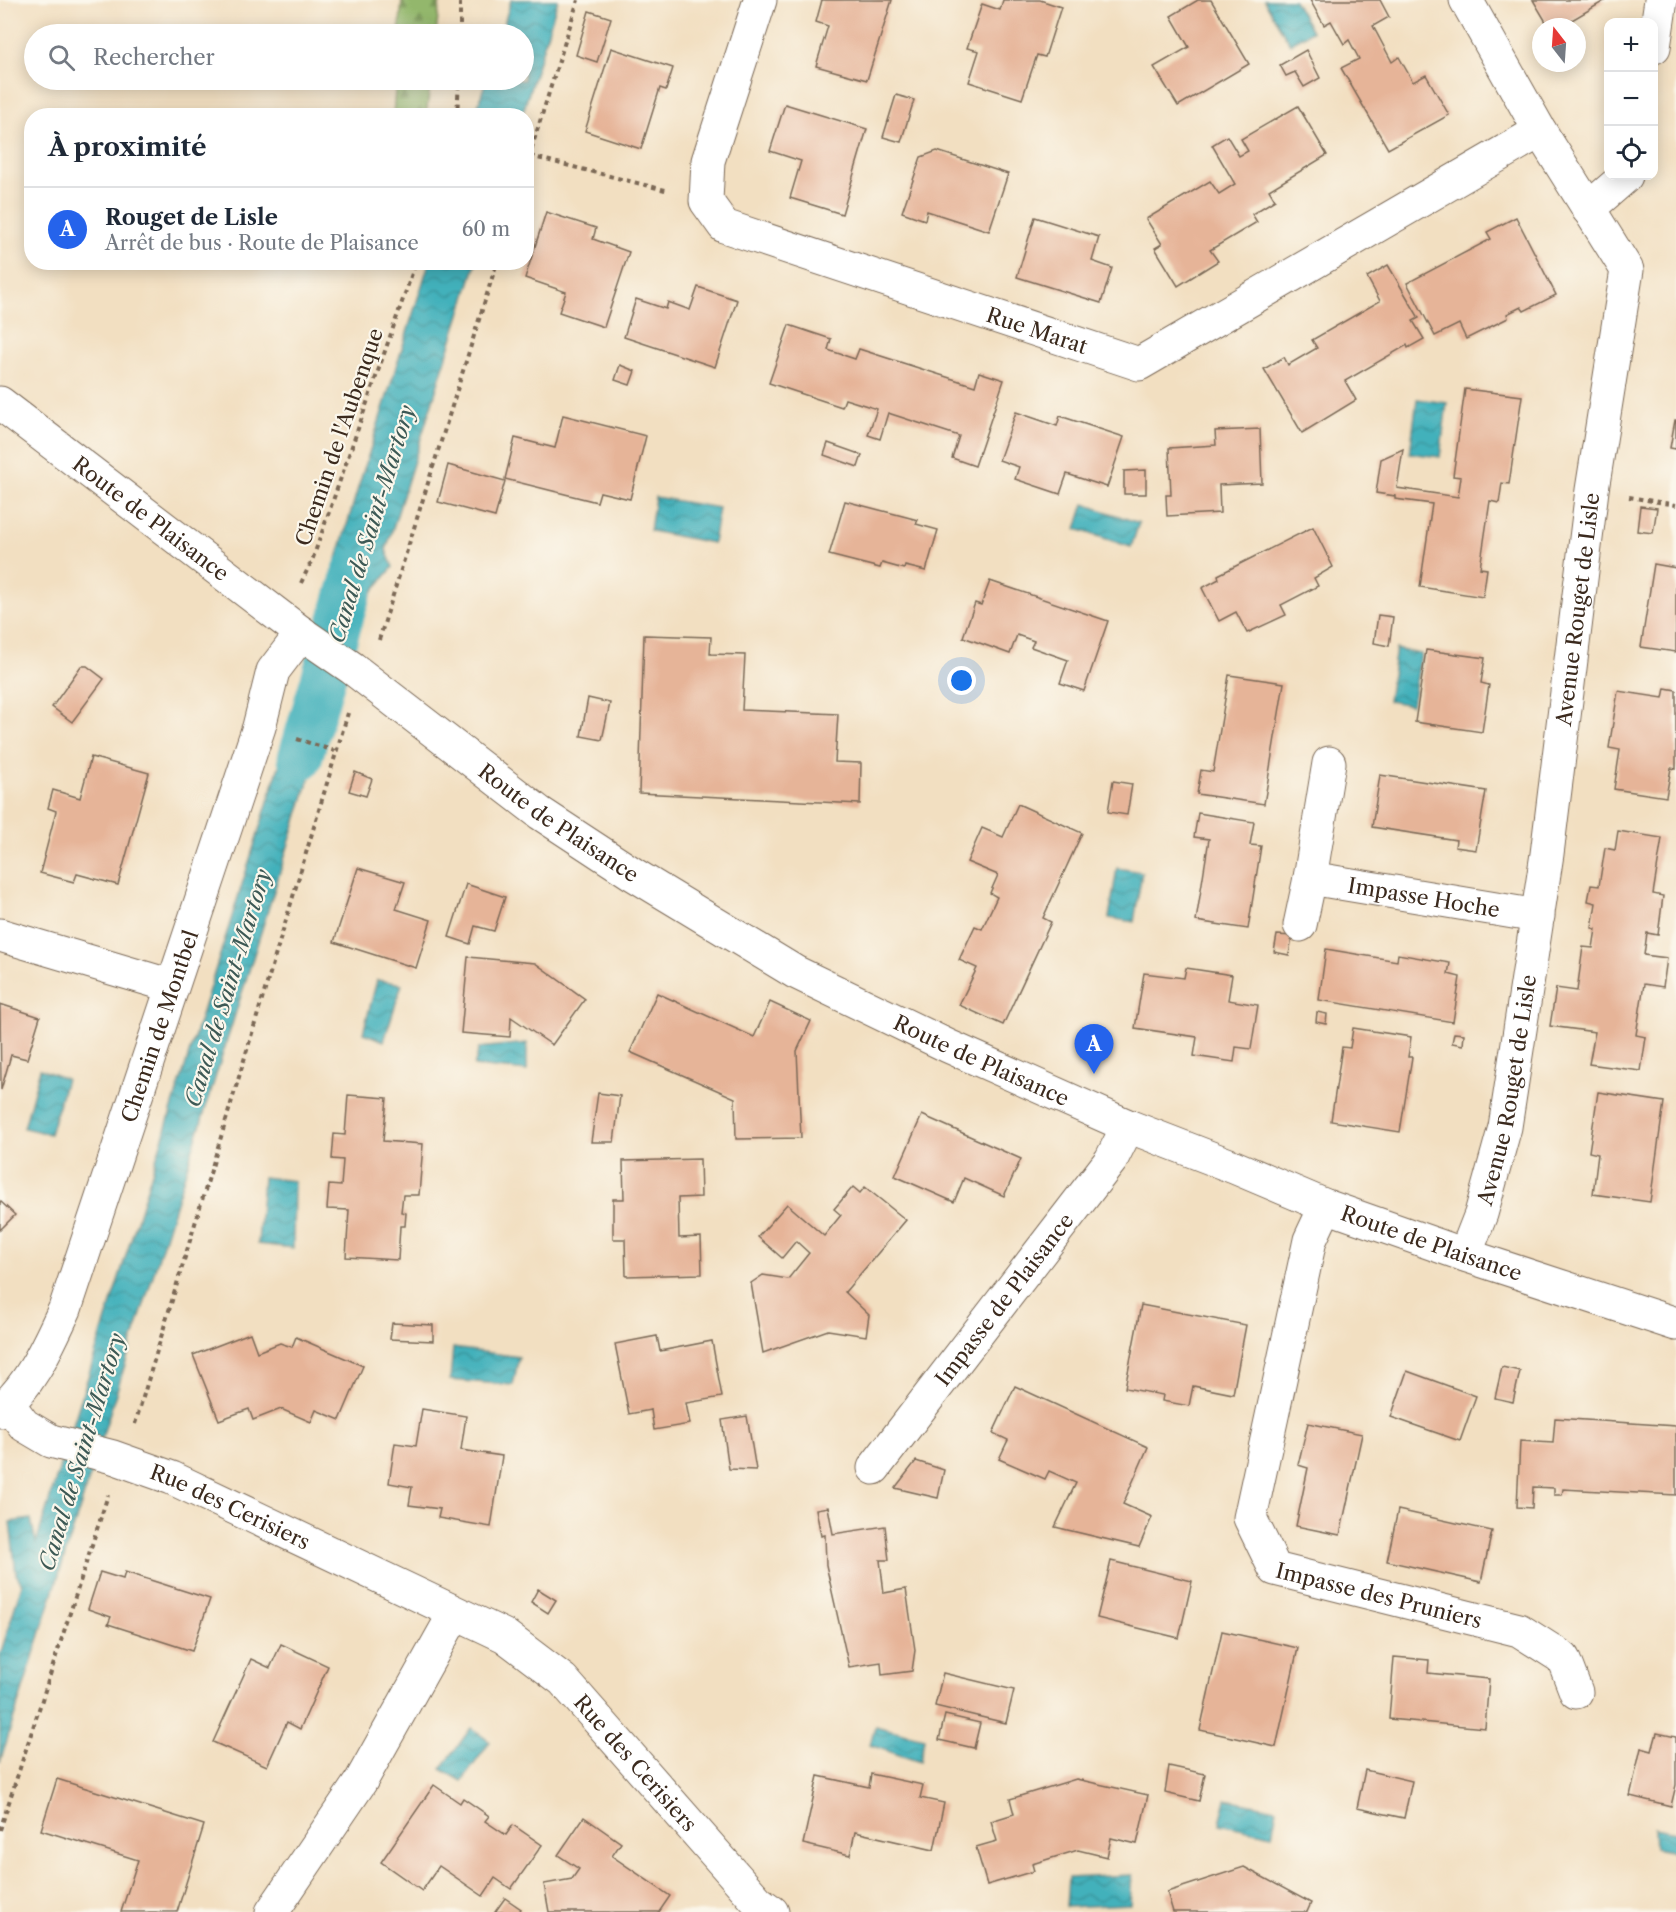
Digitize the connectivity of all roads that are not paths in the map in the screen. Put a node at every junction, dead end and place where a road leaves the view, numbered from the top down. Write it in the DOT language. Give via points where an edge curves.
graph roads {
  1 [pos="760,0"];
  2 [pos="1466,0"];
  3 [pos="1661,0"];
  4 [pos="1658,18"];
  5 [pos="1540,131"];
  6 [pos="1621,180"];
  7 [pos="1588,209"];
  8 [pos="0,403"];
  9 [pos="296,628"];
  10 [pos="1329,763"];
  11 [pos="1310,878"];
  12 [pos="1538,916"];
  13 [pos="1300,925"];
  14 [pos="0,935"];
  15 [pos="172,986"];
  16 [pos="1128,1126"];
  17 [pos="1326,1206"];
  18 [pos="1465,1255"];
  19 [pos="1676,1324"];
  20 [pos="4,1408"];
  21 [pos="874,1468"];
  22 [pos="455,1613"];
  23 [pos="1575,1692"];
  24 [pos="272,1912"];
  25 [pos="772,1912"];
  1 -- 5 [label="street, Rue Marat" via="708,161 706,201 723,226 1139,364"];
  2 -- 5 [label="street, Avenue Rouget de Lisle"];
  3 -- 4 [label="street"];
  5 -- 7 [label="street, Avenue Rouget de Lisle"];
  6 -- 7 [label="street"];
  7 -- 12 [label="street, Avenue Rouget de Lisle" via="1627,270 1592,490"];
  8 -- 9 [label="street, Route de Plaisance"];
  9 -- 15 [label="street, Chemin de Montbel" via="273,671 259,728"];
  9 -- 16 [label="street, Route de Plaisance" via="540,813 795,972"];
  10 -- 11 [label="street"];
  11 -- 12 [label="street, Impasse Hoche"];
  11 -- 13 [label="street"];
  12 -- 18 [label="street, Avenue Rouget de Lisle" via="1505,1127 1481,1214"];
  14 -- 15 [label="street"];
  15 -- 20 [label="street, Chemin de Montbel" via="65,1309 39,1365"];
  16 -- 17 [label="street, Route de Plaisance"];
  16 -- 21 [label="street, Impasse de Plaisance" via="1111,1160"];
  17 -- 18 [label="street, Route de Plaisance"];
  17 -- 23 [label="street, Impasse des Pruniers" via="1311,1240 1250,1518 1275,1569 1519,1630 1563,1658"];
  18 -- 19 [label="street, Route de Plaisance"];
  20 -- 22 [label="street, Rue des Cerisiers" via="51,1441 172,1478"];
  22 -- 24 [label="street" via="361,1780"];
  22 -- 25 [label="street, Rue des Cerisiers" via="505,1636 563,1680 758,1902"];
}
